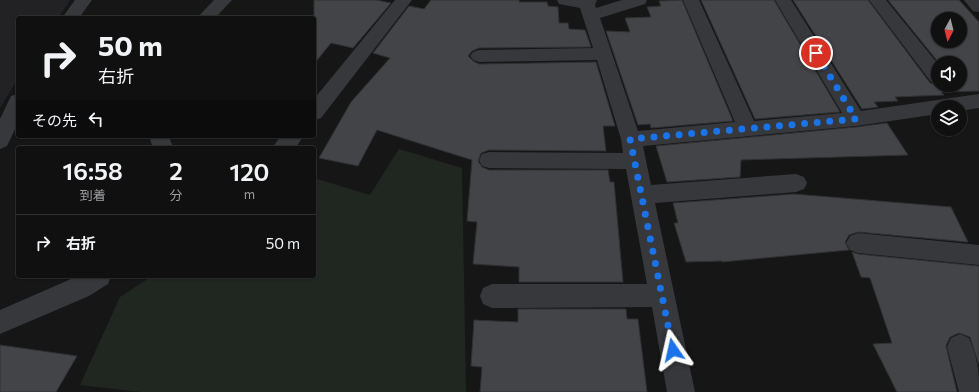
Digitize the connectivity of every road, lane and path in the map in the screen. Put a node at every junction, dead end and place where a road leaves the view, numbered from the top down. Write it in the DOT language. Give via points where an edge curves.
graph roads {
  1 [pos="84,0"];
  2 [pos="224,0"];
  3 [pos="404,0"];
  4 [pos="565,0"];
  5 [pos="639,0"];
  6 [pos="691,0"];
  7 [pos="784,0"];
  8 [pos="877,0"];
  9 [pos="972,0"];
  10 [pos="589,7"];
  11 [pos="979,7"];
  12 [pos="72,16"];
  13 [pos="206,16"];
  14 [pos="603,54"];
  15 [pos="479,56"];
  16 [pos="931,68"];
  17 [pos="950,92"];
  18 [pos="956,100"];
  19 [pos="979,102"];
  20 [pos="967,103"];
  21 [pos="16,105"];
  22 [pos="931,108"];
  23 [pos="316,110"];
  24 [pos="856,119"];
  25 [pos="748,129"];
  26 [pos="292,138"];
  27 [pos="630,139"];
  28 [pos="0,141"];
  29 [pos="284,146"];
  30 [pos="489,160"];
  31 [pos="635,161"];
  32 [pos="796,183"];
  33 [pos="643,195"];
  34 [pos="858,243"];
  35 [pos="979,255"];
  36 [pos="96,278"];
  37 [pos="662,295"];
  38 [pos="492,296"];
  39 [pos="0,322"];
  40 [pos="960,347"];
  41 [pos="681,392"];
  42 [pos="973,392"];
  1 -- 12 [label="street"];
  2 -- 13 [label="street"];
  3 -- 23 [label="street"];
  4 -- 10 [label="street"];
  5 -- 10 [label="street"];
  6 -- 25 [label="street"];
  7 -- 24 [label="street"];
  8 -- 16 [label="street"];
  9 -- 11 [label="street"];
  10 -- 14 [label="street"];
  14 -- 15 [label="street"];
  14 -- 27 [label="street"];
  17 -- 18 [label="street"];
  19 -- 20 [label="street"];
  21 -- 28 [label="street"];
  22 -- 24 [label="street"];
  24 -- 25 [label="street"];
  25 -- 27 [label="street"];
  26 -- 29 [label="street"];
  27 -- 31 [label="street"];
  30 -- 31 [label="street"];
  31 -- 33 [label="street"];
  32 -- 33 [label="street"];
  33 -- 37 [label="street"];
  34 -- 35 [label="street"];
  36 -- 39 [label="street" via="80,288"];
  37 -- 38 [label="street"];
  37 -- 41 [label="street"];
  40 -- 42 [label="street"];
}
